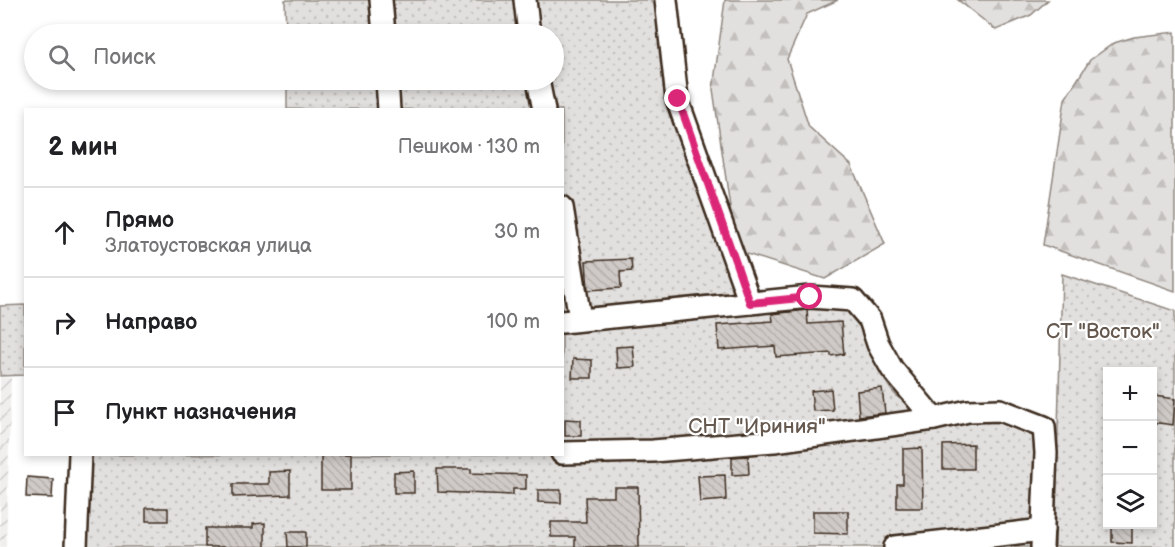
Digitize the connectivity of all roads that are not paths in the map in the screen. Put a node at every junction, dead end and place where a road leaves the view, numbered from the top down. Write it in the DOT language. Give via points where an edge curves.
graph roads {
  1 [pos="381,0"];
  2 [pos="525,0"];
  3 [pos="666,0"];
  4 [pos="383,24"];
  5 [pos="528,24"];
  6 [pos="388,90"];
  7 [pos="540,90"];
  8 [pos="389,108"];
  9 [pos="544,108"];
  10 [pos="564,232"];
  11 [pos="750,303"];
  12 [pos="571,320"];
  13 [pos="934,419"];
  14 [pos="564,453"];
  15 [pos="80,456"];
  16 [pos="1042,539"];
  17 [pos="76,547"];
  18 [pos="895,547"];
  1 -- 4 [label="street"];
  2 -- 5 [label="street"];
  3 -- 11 [label="street" via="678,99"];
  6 -- 8 [label="street"];
  7 -- 9 [label="street"];
  10 -- 12 [label="street"];
  11 -- 12 [label="street"];
  11 -- 13 [label="street" via="810,297 853,300 870,320 892,369"];
  13 -- 14 [label="street" via="774,441 653,451"];
  13 -- 16 [label="street" via="968,411 1000,410 1044,427"];
  15 -- 17 [label="street"];
  16 -- 18 [label="street"];
}
